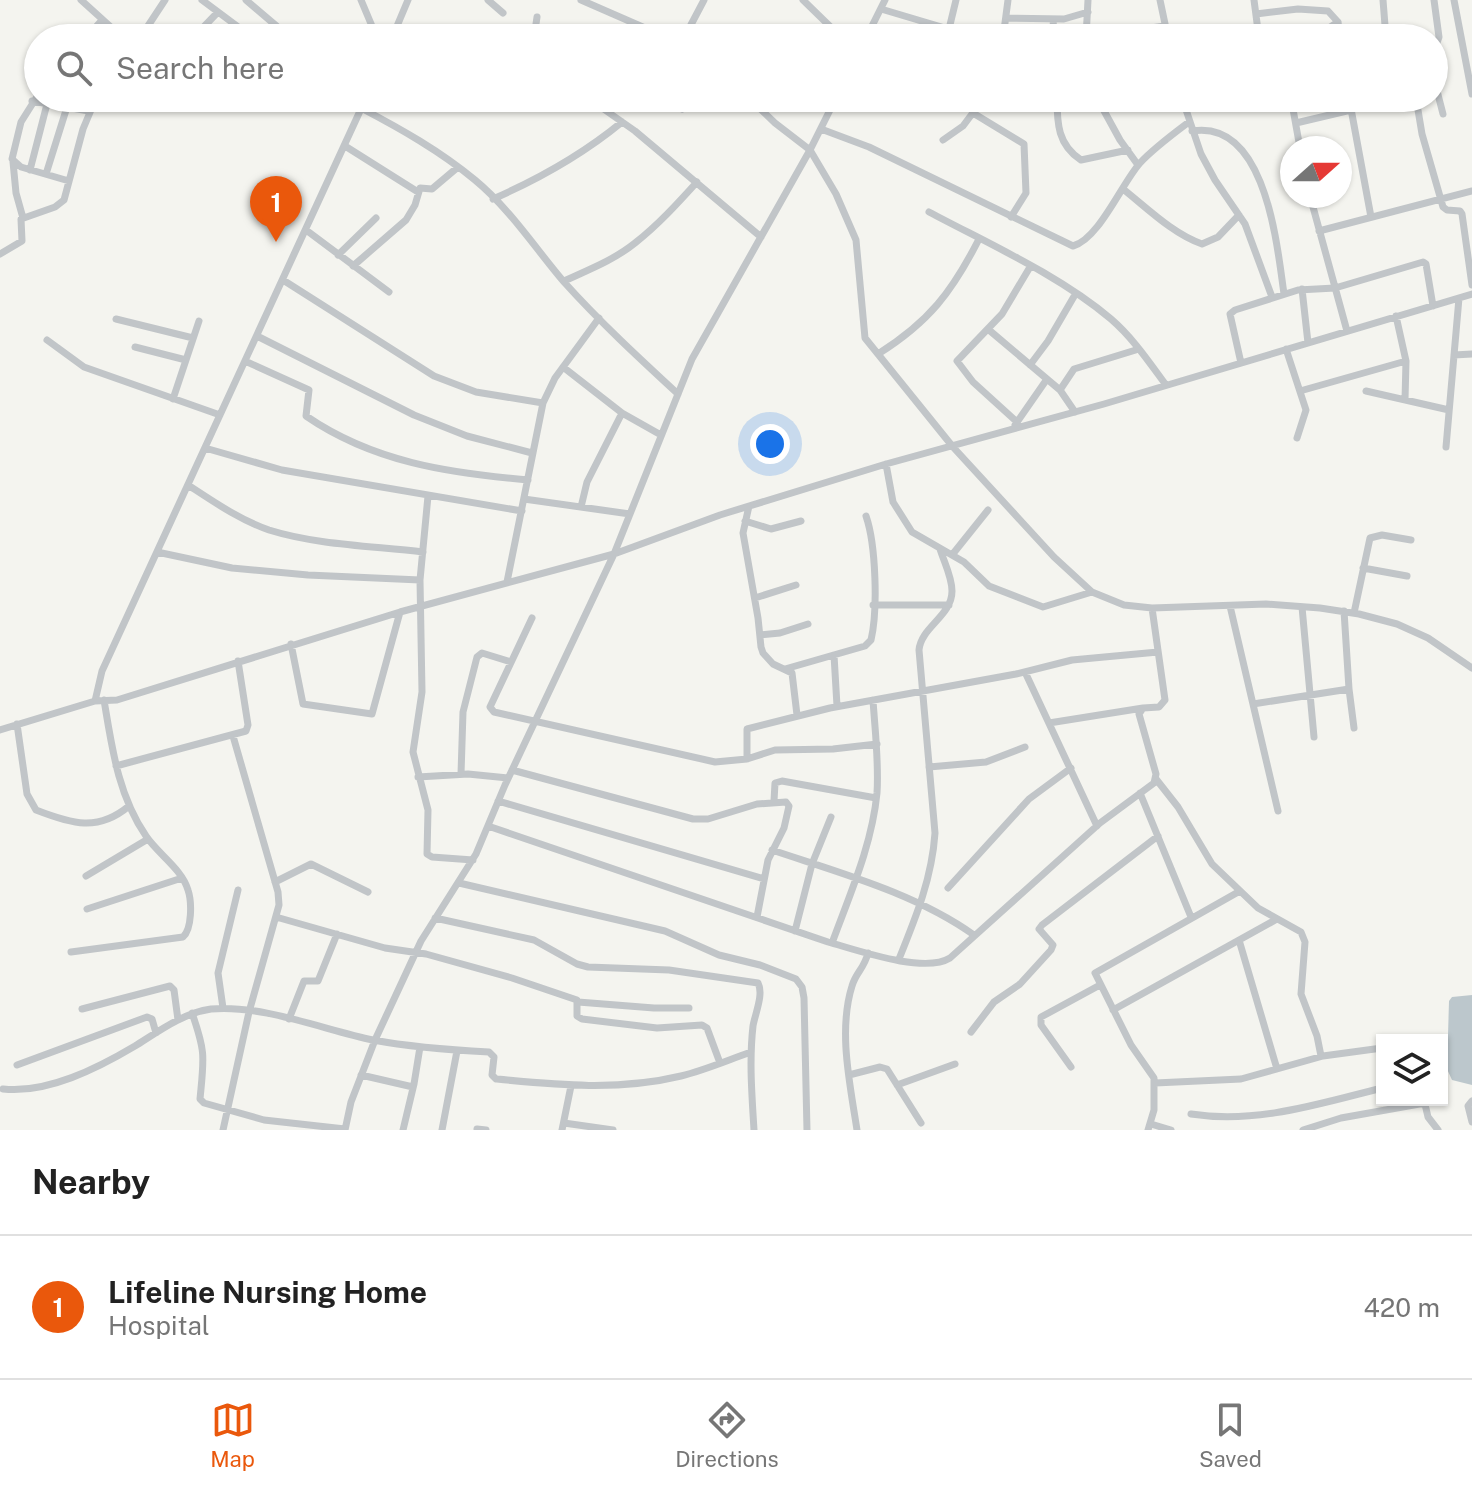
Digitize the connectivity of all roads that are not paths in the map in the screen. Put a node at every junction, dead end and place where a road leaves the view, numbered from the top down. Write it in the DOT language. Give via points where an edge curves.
graph roads {
  1 [pos="81,0"];
  2 [pos="165,0"];
  3 [pos="202,0"];
  4 [pos="246,0"];
  5 [pos="361,0"];
  6 [pos="408,0"];
  7 [pos="488,0"];
  8 [pos="581,0"];
  9 [pos="704,0"];
  10 [pos="803,0"];
  11 [pos="885,0"];
  12 [pos="956,0"];
  13 [pos="1008,0"];
  14 [pos="1088,0"];
  15 [pos="1160,0"];
  16 [pos="1254,0"];
  17 [pos="1383,0"];
  18 [pos="1434,0"];
  19 [pos="1454,0"];
  20 [pos="881,9"];
  21 [pos="218,12"];
  22 [pos="1088,12"];
  23 [pos="503,13"];
  24 [pos="1256,14"];
  25 [pos="537,17"];
  26 [pos="1006,18"];
  27 [pos="1053,19"];
  28 [pos="102,20"];
  29 [pos="1338,22"];
  30 [pos="98,24"];
  31 [pos="107,24"];
  32 [pos="149,24"];
  33 [pos="206,24"];
  34 [pos="234,24"];
  35 [pos="274,24"];
  36 [pos="371,24"];
  37 [pos="398,24"];
  38 [pos="536,24"];
  39 [pos="636,24"];
  40 [pos="691,24"];
  41 [pos="828,24"];
  42 [pos="873,24"];
  43 [pos="932,24"];
  44 [pos="950,24"];
  45 [pos="1005,24"];
  46 [pos="1053,24"];
  47 [pos="1087,24"];
  48 [pos="1165,24"];
  49 [pos="1257,24"];
  50 [pos="1335,24"];
  51 [pos="1385,24"];
  52 [pos="1438,24"];
  53 [pos="1472,90"];
  54 [pos="27,112"];
  55 [pos="45,112"];
  56 [pos="65,112"];
  57 [pos="89,112"];
  58 [pos="359,112"];
  59 [pos="369,112"];
  60 [pos="608,112"];
  61 [pos="764,112"];
  62 [pos="829,112"];
  63 [pos="1058,112"];
  64 [pos="1105,112"];
  65 [pos="1186,112"];
  66 [pos="1294,112"];
  67 [pos="1342,112"];
  68 [pos="1351,112"];
  69 [pos="1418,112"];
  70 [pos="973,113"];
  71 [pos="1334,114"];
  72 [pos="622,122"];
  73 [pos="1189,122"];
  74 [pos="1296,123"];
  75 [pos="821,129"];
  76 [pos="1192,131"];
  77 [pos="1298,136"];
  78 [pos="943,140"];
  79 [pos="345,146"];
  80 [pos="810,150"];
  81 [pos="1128,150"];
  82 [pos="13,162"];
  83 [pos="1138,165"];
  84 [pos="458,167"];
  85 [pos="30,170"];
  86 [pos="46,174"];
  87 [pos="69,181"];
  88 [pos="697,182"];
  89 [pos="1123,189"];
  90 [pos="1472,191"];
  91 [pos="418,192"];
  92 [pos="1440,198"];
  93 [pos="493,199"];
  94 [pos="1313,208"];
  95 [pos="929,212"];
  96 [pos="1239,215"];
  97 [pos="1011,217"];
  98 [pos="1371,217"];
  99 [pos="23,218"];
  100 [pos="376,218"];
  101 [pos="306,230"];
  102 [pos="1319,231"];
  103 [pos="761,237"];
  104 [pos="979,239"];
  105 [pos="0,254"];
  106 [pos="338,255"];
  107 [pos="353,266"];
  108 [pos="1030,267"];
  109 [pos="283,280"];
  110 [pos="564,281"];
  111 [pos="1472,285"];
  112 [pos="1335,288"];
  113 [pos="1302,289"];
  114 [pos="389,292"];
  115 [pos="1076,293"];
  116 [pos="1284,294"];
  117 [pos="1472,294"];
  118 [pos="1272,297"];
  119 [pos="1459,298"];
  120 [pos="1433,306"];
  121 [pos="1396,316"];
  122 [pos="599,318"];
  123 [pos="116,319"];
  124 [pos="199,321"];
  125 [pos="989,330"];
  126 [pos="1347,331"];
  127 [pos="257,336"];
  128 [pos="193,338"];
  129 [pos="47,340"];
  130 [pos="1308,343"];
  131 [pos="135,347"];
  132 [pos="1139,349"];
  133 [pos="1286,349"];
  134 [pos="878,354"];
  135 [pos="1472,354"];
  136 [pos="1454,355"];
  137 [pos="186,360"];
  138 [pos="245,361"];
  139 [pos="1406,361"];
  140 [pos="1241,363"];
  141 [pos="1030,365"];
  142 [pos="563,367"];
  143 [pos="1047,379"];
  144 [pos="1166,385"];
  145 [pos="1060,390"];
  146 [pos="1300,391"];
  147 [pos="1366,391"];
  148 [pos="678,394"];
  149 [pos="173,399"];
  150 [pos="1405,400"];
  151 [pos="543,403"];
  152 [pos="1449,410"];
  153 [pos="1075,412"];
  154 [pos="622,413"];
  155 [pos="220,415"];
  156 [pos="1017,422"];
  157 [pos="1012,430"];
  158 [pos="661,435"];
  159 [pos="1297,438"];
  160 [pos="953,447"];
  161 [pos="1446,447"];
  162 [pos="205,448"];
  163 [pos="532,453"];
  164 [pos="886,464"];
  165 [pos="528,480"];
  166 [pos="188,485"];
  167 [pos="428,496"];
  168 [pos="524,499"];
  169 [pos="749,506"];
  170 [pos="581,507"];
  171 [pos="988,510"];
  172 [pos="522,511"];
  173 [pos="630,514"];
  174 [pos="866,516"];
  175 [pos="745,521"];
  176 [pos="801,521"];
  177 [pos="1411,540"];
  178 [pos="940,549"];
  179 [pos="157,552"];
  180 [pos="423,552"];
  181 [pos="614,554"];
  182 [pos="952,555"];
  183 [pos="1363,568"];
  184 [pos="1407,576"];
  185 [pos="420,580"];
  186 [pos="507,582"];
  187 [pos="796,585"];
  188 [pos="1092,592"];
  189 [pos="755,598"];
  190 [pos="873,605"];
  191 [pos="949,605"];
  192 [pos="1230,606"];
  193 [pos="420,607"];
  194 [pos="1302,607"];
  195 [pos="1152,608"];
  196 [pos="1344,611"];
  197 [pos="400,612"];
  198 [pos="1354,613"];
  199 [pos="532,618"];
  200 [pos="808,624"];
  201 [pos="760,635"];
  202 [pos="291,644"];
  203 [pos="1158,652"];
  204 [pos="834,655"];
  205 [pos="238,661"];
  206 [pos="511,662"];
  207 [pos="1472,668"];
  208 [pos="785,669"];
  209 [pos="1025,672"];
  210 [pos="1349,689"];
  211 [pos="922,690"];
  212 [pos="1310,695"];
  213 [pos="100,700"];
  214 [pos="873,700"];
  215 [pos="1253,704"];
  216 [pos="837,706"];
  217 [pos="1143,708"];
  218 [pos="797,715"];
  219 [pos="536,722"];
  220 [pos="1049,723"];
  221 [pos="17,724"];
  222 [pos="1354,728"];
  223 [pos="0,730"];
  224 [pos="233,736"];
  225 [pos="1314,737"];
  226 [pos="877,744"];
  227 [pos="1025,747"];
  228 [pos="747,759"];
  229 [pos="116,766"];
  230 [pos="929,767"];
  231 [pos="1071,768"];
  232 [pos="461,774"];
  233 [pos="510,774"];
  234 [pos="418,777"];
  235 [pos="1156,779"];
  236 [pos="1140,793"];
  237 [pos="876,798"];
  238 [pos="498,801"];
  239 [pos="774,801"];
  240 [pos="129,806"];
  241 [pos="1278,811"];
  242 [pos="831,817"];
  243 [pos="488,826"];
  244 [pos="1097,826"];
  245 [pos="1158,836"];
  246 [pos="148,839"];
  247 [pos="772,850"];
  248 [pos="473,860"];
  249 [pos="812,864"];
  250 [pos="86,876"];
  251 [pos="182,878"];
  252 [pos="856,878"];
  253 [pos="764,879"];
  254 [pos="275,882"];
  255 [pos="459,883"];
  256 [pos="948,888"];
  257 [pos="238,890"];
  258 [pos="1240,891"];
  259 [pos="368,892"];
  260 [pos="920,905"];
  261 [pos="87,909"];
  262 [pos="276,917"];
  263 [pos="757,917"];
  264 [pos="1191,917"];
  265 [pos="435,918"];
  266 [pos="1277,919"];
  267 [pos="795,931"];
  268 [pos="337,934"];
  269 [pos="974,935"];
  270 [pos="1239,940"];
  271 [pos="832,943"];
  272 [pos="71,952"];
  273 [pos="416,952"];
  274 [pos="868,953"];
  275 [pos="899,959"];
  276 [pos="1100,985"];
  277 [pos="578,1002"];
  278 [pos="223,1008"];
  279 [pos="689,1008"];
  280 [pos="82,1009"];
  281 [pos="1113,1010"];
  282 [pos="249,1012"];
  283 [pos="192,1013"];
  284 [pos="289,1019"];
  285 [pos="178,1020"];
  286 [pos="971,1032"];
  287 [pos="156,1033"];
  288 [pos="375,1040"];
  289 [pos="420,1047"];
  290 [pos="1376,1049"];
  291 [pos="457,1051"];
  292 [pos="751,1052"];
  293 [pos="1321,1056"];
  294 [pos="720,1063"];
  295 [pos="955,1064"];
  296 [pos="17,1065"];
  297 [pos="1071,1067"];
  298 [pos="1277,1069"];
  299 [pos="361,1075"];
  300 [pos="849,1075"];
  301 [pos="1155,1083"];
  302 [pos="897,1085"];
  303 [pos="571,1086"];
  304 [pos="413,1087"];
  305 [pos="3,1089"];
  306 [pos="1376,1089"];
  307 [pos="1472,1101"];
  308 [pos="1400,1106"];
  309 [pos="1425,1106"];
  310 [pos="227,1112"];
  311 [pos="1191,1114"];
  312 [pos="1472,1122"];
  313 [pos="921,1123"];
  314 [pos="563,1126"];
  315 [pos="1149,1127"];
  316 [pos="345,1129"];
  317 [pos="223,1130"];
  318 [pos="403,1130"];
  319 [pos="442,1130"];
  320 [pos="613,1130"];
  321 [pos="754,1130"];
  322 [pos="807,1130"];
  323 [pos="857,1130"];
  324 [pos="1171,1130"];
  325 [pos="1303,1130"];
  326 [pos="1438,1130"];
  1 -- 28 [label="street"];
  2 -- 32 [label="street"];
  3 -- 21 [label="street"];
  4 -- 35 [label="street"];
  5 -- 36 [label="street"];
  6 -- 37 [label="street"];
  7 -- 23 [label="street"];
  8 -- 39 [label="street"];
  9 -- 40 [label="street"];
  10 -- 41 [label="street"];
  11 -- 20 [label="street"];
  12 -- 44 [label="street"];
  13 -- 26 [label="street"];
  14 -- 22 [label="street"];
  15 -- 48 [label="street"];
  16 -- 24 [label="street"];
  17 -- 51 [label="street"];
  18 -- 52 [label="street"];
  19 -- 53 [label="street"];
  20 -- 42 [label="street"];
  20 -- 43 [label="street"];
  21 -- 33 [label="street"];
  21 -- 34 [label="street"];
  22 -- 27 [label="street"];
  22 -- 47 [label="street"];
  24 -- 29 [label="street" via="1319,9"];
  24 -- 49 [label="street"];
  25 -- 38 [label="street"];
  26 -- 27 [label="street"];
  26 -- 45 [label="street"];
  27 -- 46 [label="street"];
  28 -- 30 [label="street"];
  28 -- 31 [label="street"];
  29 -- 50 [label="street"];
  54 -- 82 [label="street" via="15,139"];
  55 -- 85 [label="street"];
  56 -- 86 [label="street"];
  57 -- 87 [label="street"];
  58 -- 79 [label="street"];
  59 -- 84 [label="street"];
  60 -- 72 [label="street"];
  61 -- 80 [label="street"];
  62 -- 75 [label="street"];
  63 -- 81 [label="street" via="1070,153 1081,160"];
  64 -- 81 [label="street"];
  65 -- 73 [label="street"];
  66 -- 74 [label="street"];
  67 -- 71 [label="street"];
  68 -- 98 [label="street"];
  69 -- 92 [label="street"];
  70 -- 78 [label="street"];
  70 -- 97 [label="street" via="1024,144 1026,193"];
  71 -- 74 [label="street"];
  72 -- 88 [label="street"];
  72 -- 93 [label="street" via="563,166"];
  73 -- 76 [label="street"];
  73 -- 83 [label="street"];
  74 -- 77 [label="street"];
  75 -- 80 [label="street"];
  75 -- 97 [label="street"];
  76 -- 96 [label="street"];
  76 -- 116 [label="street" via="1217,132 1250,162 1271,209"];
  79 -- 91 [label="street"];
  79 -- 101 [label="street"];
  80 -- 103 [label="street"];
  80 -- 134 [label="street" via="856,240 865,338"];
  81 -- 83 [label="street"];
  82 -- 85 [label="street"];
  82 -- 99 [label="street"];
  83 -- 89 [label="street"];
  84 -- 91 [label="street" via="435,188 421,187"];
  84 -- 93 [label="street"];
  85 -- 86 [label="street"];
  86 -- 87 [label="street"];
  87 -- 99 [label="street" via="62,203"];
  88 -- 103 [label="street"];
  88 -- 110 [label="street" via="634,244"];
  89 -- 96 [label="street" via="1202,244 1218,237"];
  89 -- 97 [label="street" via="1076,246"];
  90 -- 92 [label="street"];
  91 -- 107 [label="street" via="406,220"];
  92 -- 98 [label="street"];
  92 -- 111 [label="street" via="1445,210 1461,212"];
  93 -- 110 [label="street"];
  94 -- 102 [label="street"];
  95 -- 104 [label="street"];
  96 -- 118 [label="street"];
  98 -- 102 [label="street"];
  99 -- 105 [label="street" via="22,241"];
  100 -- 106 [label="street"];
  101 -- 106 [label="street"];
  101 -- 109 [label="street"];
  102 -- 112 [label="street"];
  103 -- 148 [label="street"];
  104 -- 108 [label="street"];
  104 -- 134 [label="street" via="935,310"];
  106 -- 107 [label="street"];
  107 -- 114 [label="street"];
  108 -- 115 [label="street"];
  108 -- 125 [label="street"];
  109 -- 127 [label="street"];
  109 -- 151 [label="street" via="434,376 476,392"];
  110 -- 122 [label="street"];
  112 -- 113 [label="street"];
  112 -- 120 [label="street" via="1423,262"];
  112 -- 126 [label="street"];
  113 -- 116 [label="street"];
  113 -- 130 [label="street"];
  115 -- 132 [label="street"];
  115 -- 141 [label="street"];
  116 -- 118 [label="street"];
  117 -- 119 [label="street"];
  118 -- 140 [label="street" via="1230,314"];
  119 -- 120 [label="street"];
  119 -- 136 [label="street"];
  120 -- 121 [label="street"];
  121 -- 126 [label="street"];
  121 -- 139 [label="street"];
  122 -- 142 [label="street"];
  122 -- 148 [label="street"];
  123 -- 128 [label="street"];
  124 -- 128 [label="street"];
  125 -- 141 [label="street"];
  125 -- 156 [label="street" via="958,364"];
  126 -- 130 [label="street"];
  127 -- 138 [label="street"];
  127 -- 163 [label="street" via="414,415"];
  128 -- 137 [label="street"];
  129 -- 149 [label="street" via="84,367"];
  130 -- 133 [label="street"];
  131 -- 137 [label="street"];
  132 -- 144 [label="street"];
  132 -- 145 [label="street" via="1074,369"];
  133 -- 140 [label="street"];
  133 -- 146 [label="street"];
  134 -- 160 [label="street"];
  135 -- 136 [label="street"];
  136 -- 152 [label="street"];
  137 -- 149 [label="street"];
  138 -- 155 [label="street"];
  138 -- 165 [label="street" via="309,390 306,416 348,442 451,472"];
  139 -- 146 [label="street"];
  139 -- 150 [label="street"];
  140 -- 144 [label="street"];
  141 -- 143 [label="street"];
  142 -- 151 [label="street"];
  142 -- 154 [label="street"];
  143 -- 145 [label="street"];
  143 -- 156 [label="street"];
  144 -- 153 [label="street"];
  145 -- 153 [label="street"];
  146 -- 159 [label="street" via="1306,413"];
  147 -- 150 [label="street"];
  148 -- 158 [label="street"];
  149 -- 155 [label="street"];
  150 -- 152 [label="street"];
  151 -- 163 [label="street"];
  152 -- 161 [label="street"];
  153 -- 157 [label="street"];
  154 -- 158 [label="street"];
  154 -- 170 [label="street" via="587,482"];
  155 -- 162 [label="street"];
  156 -- 157 [label="street"];
  157 -- 160 [label="street"];
  158 -- 173 [label="street"];
  160 -- 164 [label="street"];
  160 -- 188 [label="street"];
  162 -- 166 [label="street"];
  162 -- 167 [label="street" via="282,470"];
  163 -- 165 [label="street"];
  164 -- 169 [label="street"];
  164 -- 178 [label="street" via="901,517 918,538"];
  165 -- 168 [label="street"];
  166 -- 179 [label="street"];
  166 -- 180 [label="street" via="227,511 270,530"];
  167 -- 172 [label="street"];
  167 -- 180 [label="street"];
  168 -- 170 [label="street"];
  168 -- 172 [label="street"];
  169 -- 175 [label="street"];
  169 -- 181 [label="street"];
  170 -- 173 [label="street"];
  171 -- 182 [label="street"];
  172 -- 186 [label="street"];
  173 -- 181 [label="street"];
  174 -- 190 [label="street" via="873,542"];
  175 -- 176 [label="street" via="771,529"];
  175 -- 189 [label="street"];
  177 -- 183 [label="street" via="1373,536"];
  178 -- 182 [label="street"];
  178 -- 191 [label="street" via="952,586"];
  179 -- 185 [label="street" via="232,568"];
  179 -- 213 [label="street" via="102,671"];
  180 -- 185 [label="street"];
  181 -- 186 [label="street"];
  181 -- 219 [label="street"];
  182 -- 188 [label="street" via="989,586 1038,607"];
  183 -- 184 [label="street"];
  183 -- 198 [label="street"];
  185 -- 193 [label="street"];
  186 -- 193 [label="street"];
  187 -- 189 [label="street"];
  188 -- 195 [label="street" via="1124,605"];
  189 -- 201 [label="street"];
  190 -- 191 [label="street"];
  190 -- 204 [label="street" via="868,644"];
  191 -- 211 [label="street" via="920,642"];
  192 -- 194 [label="street"];
  192 -- 195 [label="street"];
  192 -- 215 [label="street"];
  193 -- 197 [label="street"];
  193 -- 234 [label="street" via="422,692 413,752"];
  194 -- 196 [label="street"];
  194 -- 212 [label="street"];
  195 -- 203 [label="street"];
  196 -- 198 [label="street"];
  196 -- 210 [label="street"];
  197 -- 202 [label="street"];
  197 -- 202 [label="street" via="372,714 303,704"];
  198 -- 207 [label="street" via="1428,638"];
  199 -- 206 [label="street"];
  200 -- 201 [label="street"];
  201 -- 208 [label="street" via="763,653"];
  202 -- 205 [label="street"];
  203 -- 209 [label="street" via="1072,660"];
  203 -- 217 [label="street" via="1165,700 1159,707"];
  204 -- 208 [label="street"];
  204 -- 216 [label="street"];
  205 -- 213 [label="street" via="117,700"];
  205 -- 224 [label="street" via="248,725"];
  206 -- 219 [label="street" via="490,709"];
  206 -- 232 [label="street" via="478,654 463,712"];
  208 -- 218 [label="street" via="793,675"];
  209 -- 211 [label="street"];
  209 -- 220 [label="street"];
  210 -- 212 [label="street"];
  210 -- 222 [label="street"];
  211 -- 214 [label="street"];
  211 -- 230 [label="street"];
  212 -- 215 [label="street"];
  212 -- 225 [label="street"];
  213 -- 221 [label="street"];
  213 -- 229 [label="street"];
  214 -- 216 [label="street"];
  214 -- 226 [label="street"];
  215 -- 241 [label="street"];
  216 -- 218 [label="street"];
  217 -- 220 [label="street"];
  217 -- 235 [label="street" via="1140,720"];
  218 -- 228 [label="street" via="747,729"];
  219 -- 228 [label="street" via="691,758"];
  219 -- 233 [label="street"];
  220 -- 231 [label="street"];
  221 -- 223 [label="street"];
  221 -- 240 [label="street" via="27,794 36,810 92,824 112,819"];
  224 -- 229 [label="street"];
  224 -- 254 [label="street"];
  226 -- 228 [label="street" via="775,750"];
  226 -- 237 [label="street"];
  227 -- 230 [label="street" via="986,762"];
  229 -- 240 [label="street"];
  230 -- 260 [label="street" via="935,833"];
  231 -- 244 [label="street"];
  231 -- 256 [label="street" via="1029,799"];
  232 -- 233 [label="street"];
  232 -- 234 [label="street"];
  233 -- 238 [label="street"];
  233 -- 239 [label="street" via="702,820"];
  234 -- 248 [label="street" via="428,810 429,856"];
  235 -- 236 [label="street"];
  235 -- 258 [label="street" via="1205,855"];
  236 -- 244 [label="street"];
  236 -- 245 [label="street"];
  237 -- 239 [label="street" via="782,781 775,783"];
  237 -- 252 [label="street"];
  238 -- 243 [label="street"];
  238 -- 253 [label="street"];
  239 -- 247 [label="street" via="789,806"];
  240 -- 246 [label="street"];
  242 -- 249 [label="street"];
  243 -- 248 [label="street"];
  243 -- 263 [label="street"];
  244 -- 269 [label="street"];
  245 -- 264 [label="street"];
  245 -- 286 [label="street" via="1042,925 1051,950 1020,984 994,1002"];
  246 -- 250 [label="street"];
  246 -- 251 [label="street"];
  247 -- 249 [label="street"];
  247 -- 253 [label="street"];
  248 -- 255 [label="street"];
  249 -- 252 [label="street"];
  249 -- 267 [label="street"];
  251 -- 261 [label="street"];
  251 -- 272 [label="street" via="190,900 186,936"];
  252 -- 260 [label="street"];
  252 -- 271 [label="street"];
  253 -- 263 [label="street"];
  254 -- 259 [label="street" via="311,864"];
  254 -- 262 [label="street"];
  255 -- 265 [label="street"];
  255 -- 322 [label="street" via="665,931 796,979 804,998"];
  257 -- 278 [label="street" via="218,973"];
  258 -- 264 [label="street"];
  258 -- 266 [label="street"];
  260 -- 269 [label="street"];
  260 -- 275 [label="street"];
  262 -- 268 [label="street"];
  262 -- 282 [label="street"];
  263 -- 267 [label="street"];
  264 -- 276 [label="street" via="1096,971"];
  265 -- 273 [label="street"];
  265 -- 292 [label="street" via="534,940 588,967 669,970 758,983"];
  266 -- 270 [label="street"];
  266 -- 293 [label="street" via="1303,937 1301,994"];
  267 -- 271 [label="street"];
  268 -- 273 [label="street"];
  268 -- 284 [label="street" via="319,980 304,981"];
  269 -- 275 [label="street" via="941,963"];
  270 -- 281 [label="street"];
  270 -- 298 [label="street"];
  271 -- 274 [label="street"];
  273 -- 277 [label="street"];
  273 -- 288 [label="street"];
  274 -- 275 [label="street"];
  274 -- 300 [label="street" via="849,999"];
  276 -- 281 [label="street"];
  276 -- 297 [label="street" via="1041,1017 1041,1025"];
  277 -- 279 [label="street"];
  277 -- 294 [label="street" via="582,1019 633,1027 705,1026"];
  278 -- 282 [label="street"];
  278 -- 283 [label="street"];
  280 -- 285 [label="street" via="170,986"];
  281 -- 301 [label="street"];
  282 -- 284 [label="street"];
  282 -- 310 [label="street"];
  283 -- 285 [label="street"];
  283 -- 310 [label="street" via="205,1057 200,1099"];
  284 -- 288 [label="street"];
  285 -- 287 [label="street"];
  287 -- 296 [label="street" via="147,1017"];
  287 -- 305 [label="street" via="68,1078"];
  288 -- 289 [label="street"];
  288 -- 299 [label="street"];
  289 -- 291 [label="street"];
  289 -- 304 [label="street"];
  290 -- 293 [label="street"];
  291 -- 303 [label="street" via="491,1053 496,1079"];
  291 -- 319 [label="street"];
  292 -- 294 [label="street"];
  292 -- 321 [label="street"];
  293 -- 298 [label="street"];
  294 -- 303 [label="street" via="651,1081"];
  295 -- 302 [label="street"];
  298 -- 301 [label="street" via="1241,1079"];
  299 -- 304 [label="street"];
  299 -- 316 [label="street"];
  300 -- 302 [label="street" via="883,1068"];
  300 -- 323 [label="street"];
  301 -- 315 [label="street"];
  302 -- 313 [label="street"];
  303 -- 314 [label="street"];
  304 -- 318 [label="street"];
  306 -- 311 [label="street" via="1258,1117"];
  307 -- 312 [label="street"];
  308 -- 325 [label="street"];
  309 -- 326 [label="street"];
  310 -- 316 [label="street"];
  310 -- 317 [label="street"];
  314 -- 320 [label="street"];
  315 -- 324 [label="street"];
}
